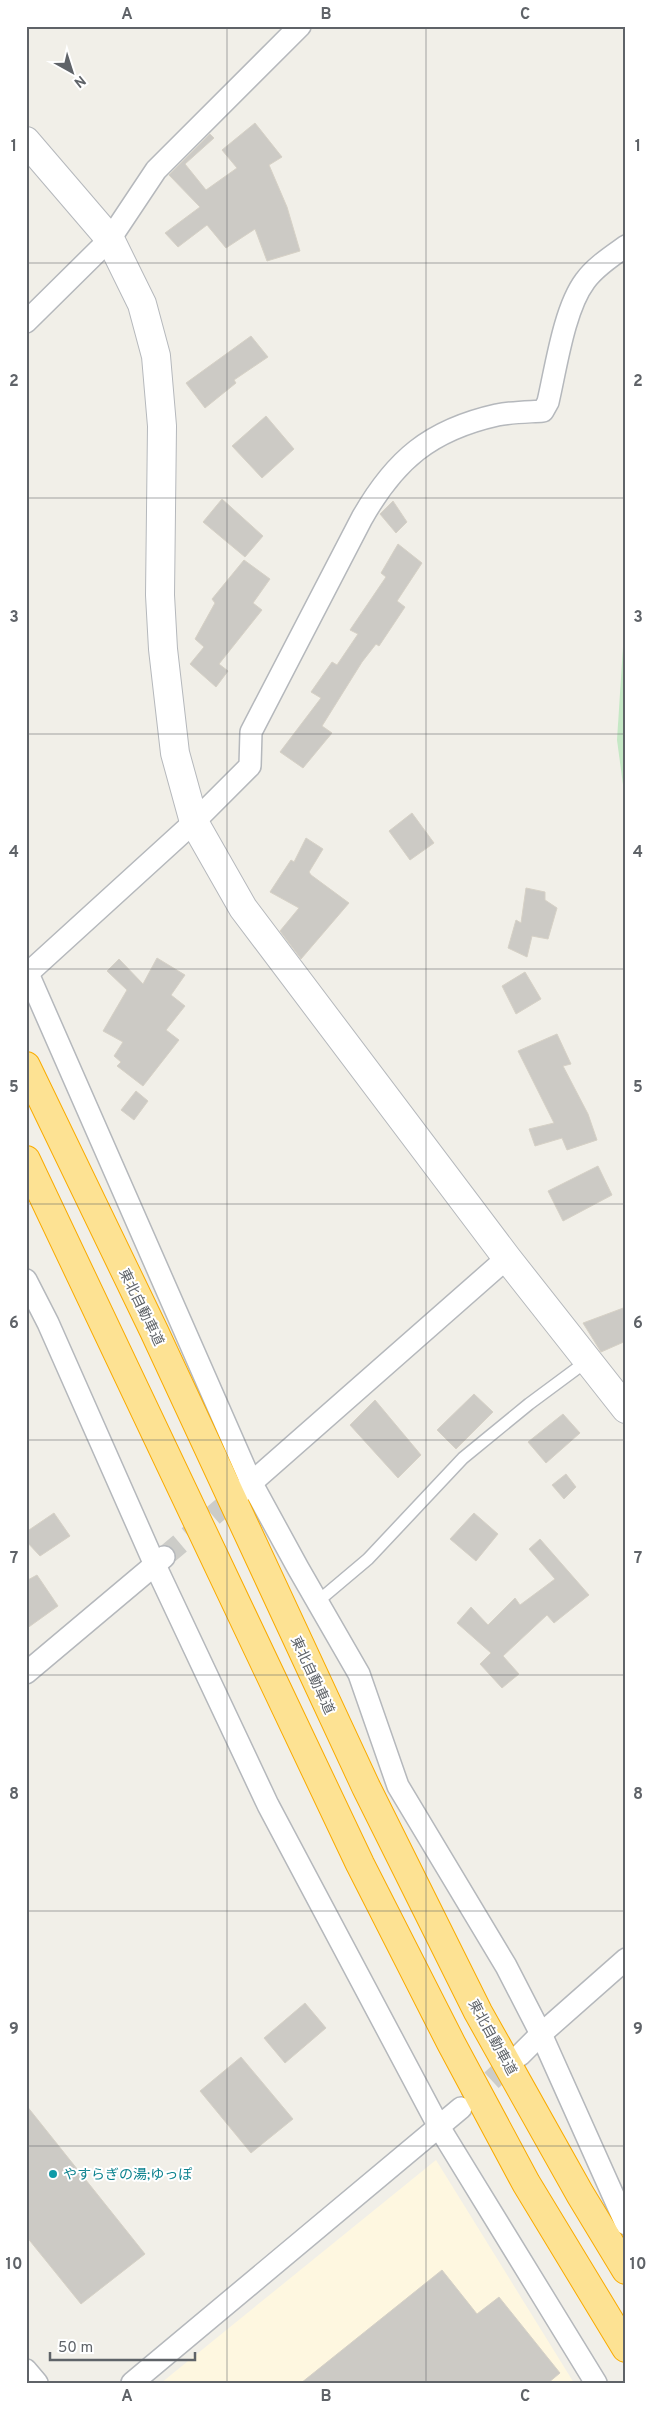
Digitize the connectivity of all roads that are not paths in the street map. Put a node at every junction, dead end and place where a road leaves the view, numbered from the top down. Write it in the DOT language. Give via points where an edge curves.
graph roads {
  1 [pos="300,26"];
  2 [pos="26,141"];
  3 [pos="110,239"];
  4 [pos="626,246"];
  5 [pos="26,322"];
  6 [pos="194,822"];
  7 [pos="27,973"];
  8 [pos="26,1066"];
  9 [pos="26,1160"];
  10 [pos="507,1258"];
  11 [pos="26,1280"];
  12 [pos="587,1361"];
  13 [pos="626,1409"];
  14 [pos="246,1486"];
  15 [pos="160,1561"];
  16 [pos="317,1602"];
  17 [pos="26,1673"];
  18 [pos="626,1959"];
  19 [pos="541,2034"];
  20 [pos="520,2055"];
  21 [pos="461,2108"];
  22 [pos="439,2127"];
  23 [pos="626,2224"];
  24 [pos="626,2270"];
  25 [pos="626,2348"];
  26 [pos="26,2370"];
  27 [pos="37,2383"];
  28 [pos="132,2383"];
  29 [pos="596,2383"];
  1 -- 3 [label="street" via="156,170"];
  2 -- 3 [label="street"];
  3 -- 5 [label="street"];
  3 -- 6 [label="street" via="142,304 156,356 162,426 160,595 163,649 174,753"];
  4 -- 6 [label="street" via="585,281 570,313 543,411 498,415 446,432 408,456 378,489 251,732 250,766"];
  6 -- 7 [label="street"];
  6 -- 10 [label="street" via="243,908"];
  7 -- 14 [label="street"];
  8 -- 24 [label="highway, 東北自動車道" via="154,1331 370,1796 478,2012"];
  9 -- 25 [label="highway" via="360,1864 526,2182"];
  10 -- 12 [label="street"];
  10 -- 14 [label="street"];
  11 -- 15 [label="street"];
  12 -- 13 [label="street"];
  12 -- 16 [label="lane" via="463,1458 368,1559"];
  14 -- 16 [label="street"];
  15 -- 17 [label="street"];
  15 -- 22 [label="street" via="268,1805"];
  16 -- 19 [label="street" via="359,1674 398,1786 506,1966"];
  18 -- 19 [label="street"];
  19 -- 20 [label="street"];
  19 -- 23 [label="street"];
  21 -- 22 [label="street"];
  22 -- 28 [label="street"];
  22 -- 29 [label="street"];
  26 -- 27 [label="street"];
}
